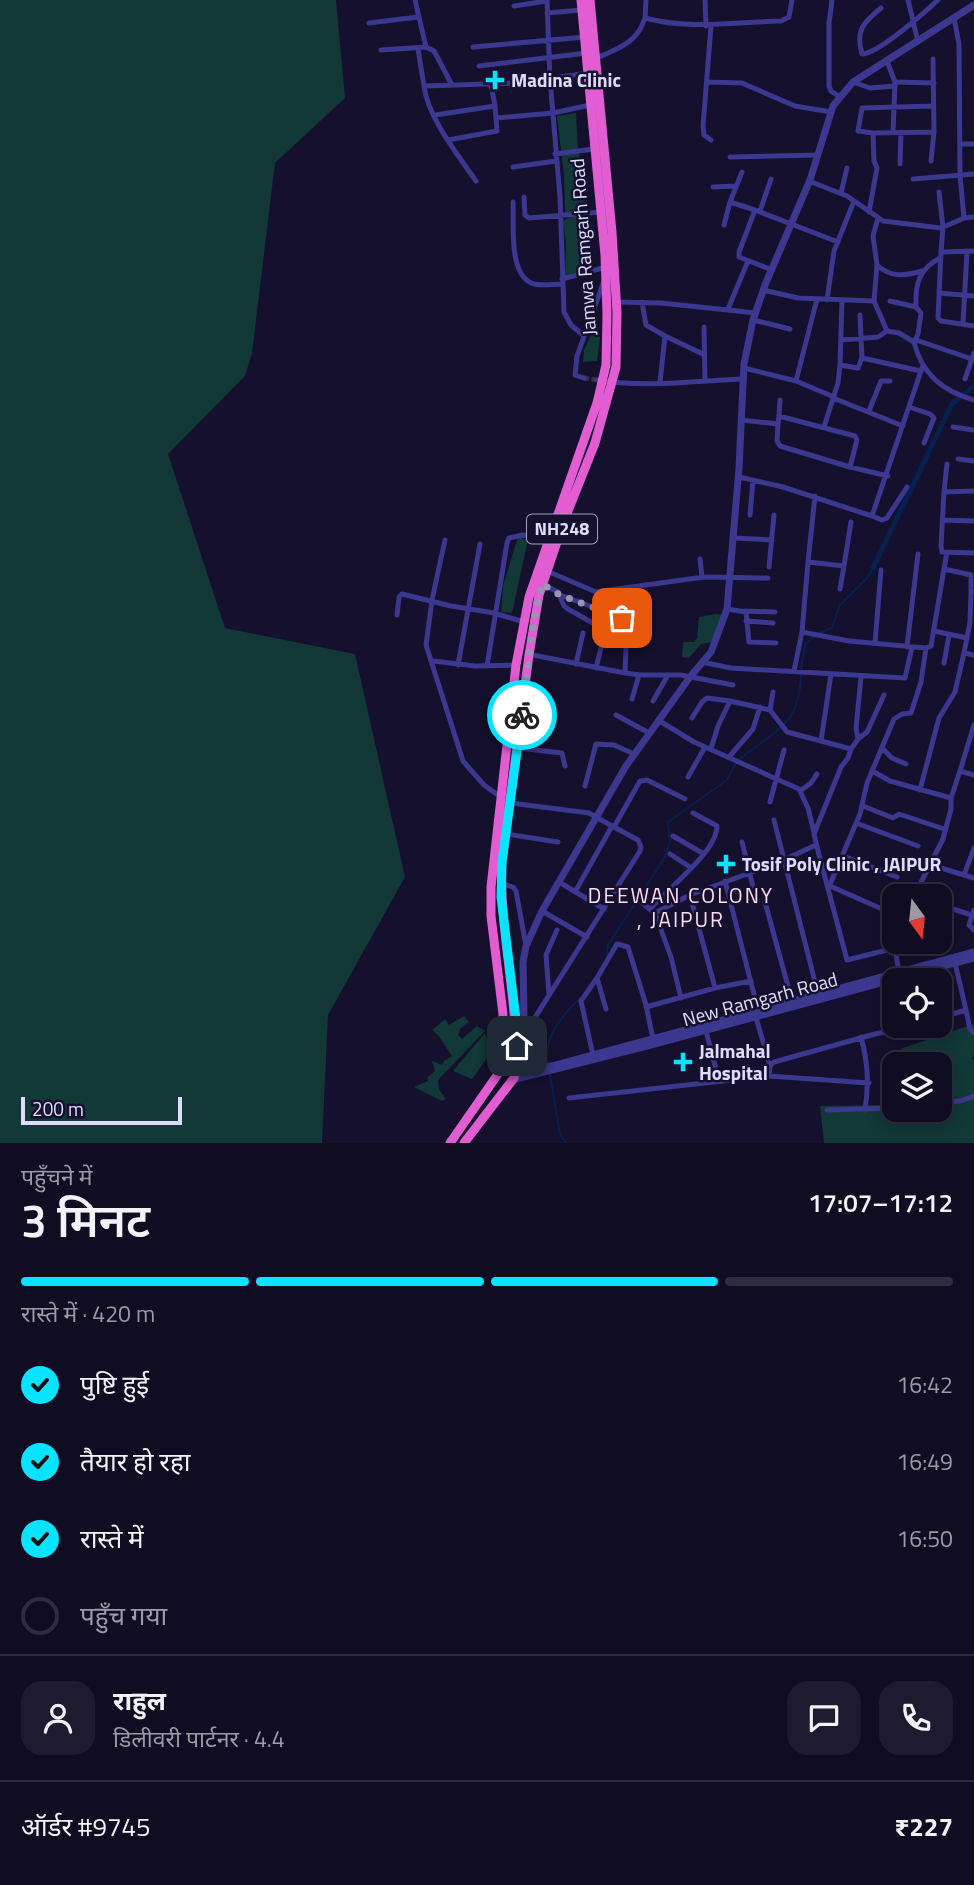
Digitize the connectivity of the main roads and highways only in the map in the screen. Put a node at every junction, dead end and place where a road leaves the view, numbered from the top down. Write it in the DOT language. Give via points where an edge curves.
graph roads {
  1 [pos="590,0"];
  2 [pos="581,5"];
  3 [pos="517,1063"];
  4 [pos="499,1069"];
  5 [pos="512,1081"];
  6 [pos="450,1143"];
  7 [pos="464,1143"];
  1 -- 3 [label="highway, Jamwa Ramgarh Road / NH248" via="617,345 614,383 542,584 529,654 501,883"];
  2 -- 4 [label="highway, Jamwa Ramgarh Road / NH248" via="602,212 607,348 531,589 516,665 490,903 503,1014"];
  3 -- 4 [label="highway" via="512,1057"];
  3 -- 5 [label="highway, NH248"];
  4 -- 5 [label="highway" via="502,1083"];
  4 -- 6 [label="highway"];
  5 -- 7 [label="highway, NH248"];
}
